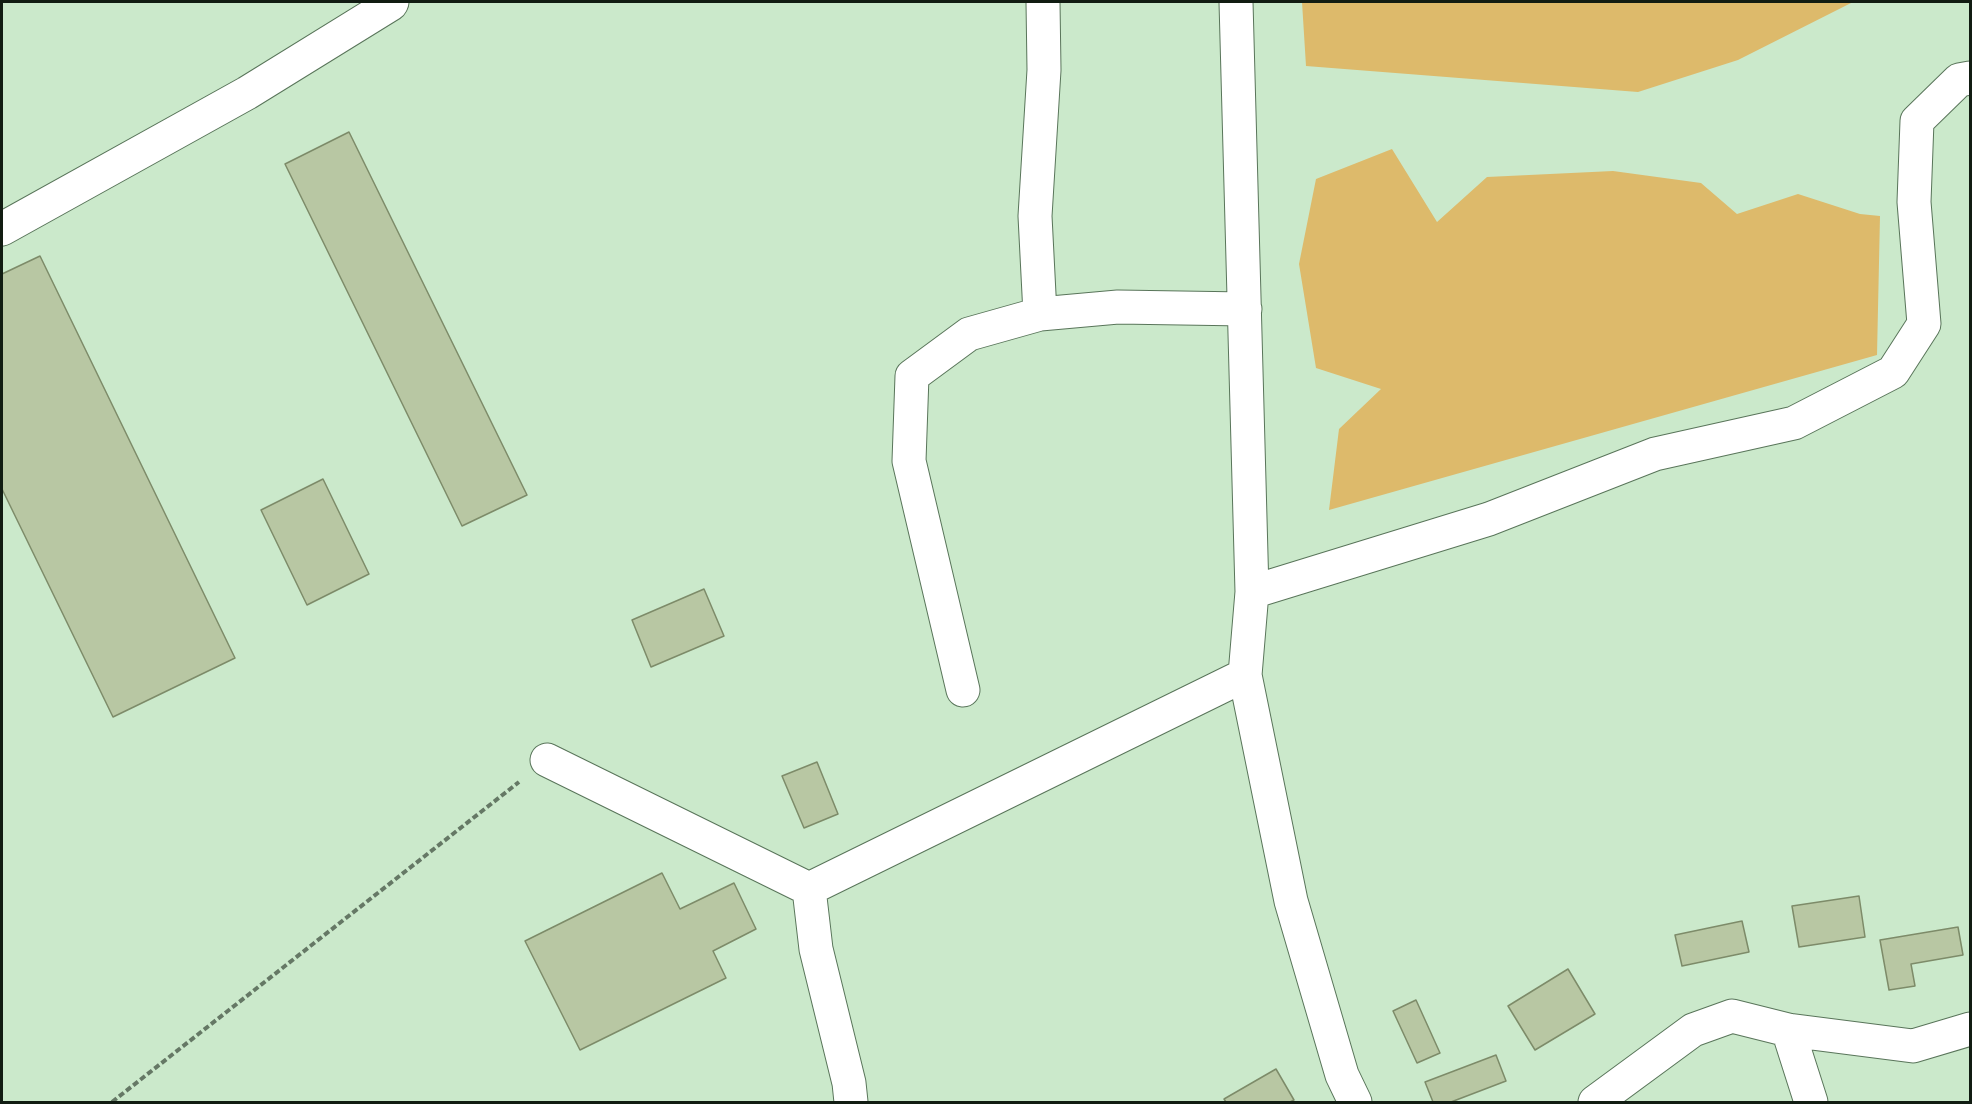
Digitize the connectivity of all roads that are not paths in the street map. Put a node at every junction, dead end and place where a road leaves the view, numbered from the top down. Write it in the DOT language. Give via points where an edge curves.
graph roads {
  1 [pos="392,2"];
  2 [pos="1042,2"];
  3 [pos="1236,2"];
  4 [pos="1971,78"];
  5 [pos="2,229"];
  6 [pos="1245,309"];
  7 [pos="1040,314"];
  8 [pos="1252,592"];
  9 [pos="1245,675"];
  10 [pos="963,690"];
  11 [pos="547,759"];
  12 [pos="809,889"];
  13 [pos="1971,1029"];
  14 [pos="1788,1030"];
  15 [pos="851,1102"];
  16 [pos="1355,1102"];
  17 [pos="1595,1102"];
  18 [pos="1811,1102"];
  1 -- 5 [label="street" via="247,93"];
  2 -- 7 [label="street" via="1044,70 1035,216"];
  3 -- 6 [label="street"];
  4 -- 8 [label="street" via="1959,80 1917,121 1914,202 1924,324 1893,372 1794,423 1655,454 1489,519"];
  6 -- 7 [label="street" via="1118,307"];
  6 -- 8 [label="street"];
  7 -- 10 [label="street" via="969,334 912,376 909,461"];
  8 -- 9 [label="street"];
  9 -- 12 [label="street"];
  9 -- 16 [label="street" via="1291,901 1342,1075"];
  11 -- 12 [label="street"];
  12 -- 15 [label="street" via="816,949"];
  13 -- 14 [label="street" via="1913,1046"];
  14 -- 17 [label="street" via="1732,1016 1693,1030"];
  14 -- 18 [label="street"];
}
